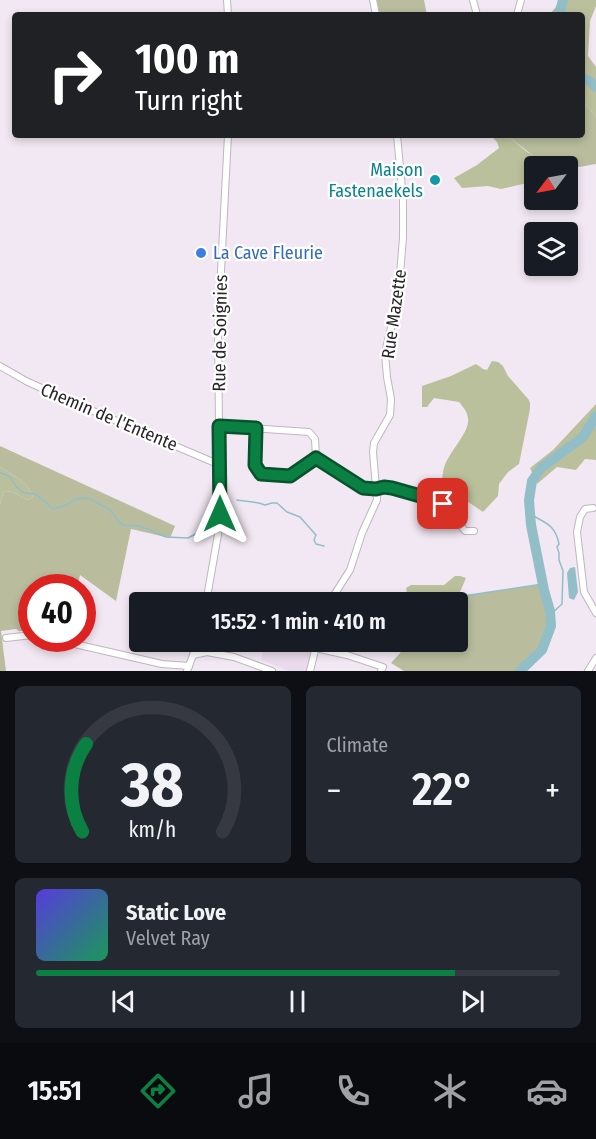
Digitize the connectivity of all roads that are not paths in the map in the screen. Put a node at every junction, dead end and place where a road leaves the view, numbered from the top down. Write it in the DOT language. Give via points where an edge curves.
graph roads {
  1 [pos="228,138"];
  2 [pos="397,138"];
  3 [pos="0,366"];
  4 [pos="219,426"];
  5 [pos="256,428"];
  6 [pos="316,458"];
  7 [pos="220,465"];
  8 [pos="376,489"];
  9 [pos="593,508"];
  10 [pos="474,531"];
  11 [pos="208,592"];
  12 [pos="336,592"];
  13 [pos="596,613"];
  14 [pos="18,637"];
  15 [pos="6,638"];
  16 [pos="96,649"];
  17 [pos="194,652"];
  18 [pos="207,652"];
  19 [pos="314,652"];
  20 [pos="338,652"];
  21 [pos="193,656"];
  22 [pos="596,658"];
  23 [pos="253,664"];
  24 [pos="188,668"];
  25 [pos="250,671"];
  26 [pos="272,671"];
  27 [pos="310,671"];
  28 [pos="381,671"];
  29 [pos="588,671"];
  1 -- 4 [label="street, Rue de Soignies" via="218,329"];
  2 -- 8 [label="street, Rue Mazette" via="404,212 402,255 398,298 385,353 390,415 374,443 372,455"];
  3 -- 7 [label="street, Chemin de l'Entente" via="72,402"];
  4 -- 5 [label="street"];
  4 -- 7 [label="street, Rue de Soignies"];
  5 -- 6 [label="street" via="309,432 315,439"];
  5 -- 6 [label="street" via="255,465 261,474 290,476"];
  6 -- 8 [label="street" via="363,488"];
  7 -- 11 [label="street, Rue de Soignies" via="220,523"];
  8 -- 10 [label="street" via="392,488 438,501 465,531"];
  8 -- 12 [label="street" via="377,500 350,570"];
  9 -- 13 [label="street" via="585,509 577,532 584,591"];
  14 -- 15 [label="street"];
  16 -- 24 [label="street"];
  17 -- 21 [label="street"];
  18 -- 21 [label="street"];
  18 -- 23 [label="street"];
  19 -- 27 [label="street"];
  20 -- 28 [label="street" via="383,667"];
  21 -- 24 [label="street"];
  22 -- 29 [label="street"];
  23 -- 25 [label="street"];
  23 -- 26 [label="street"];
}
